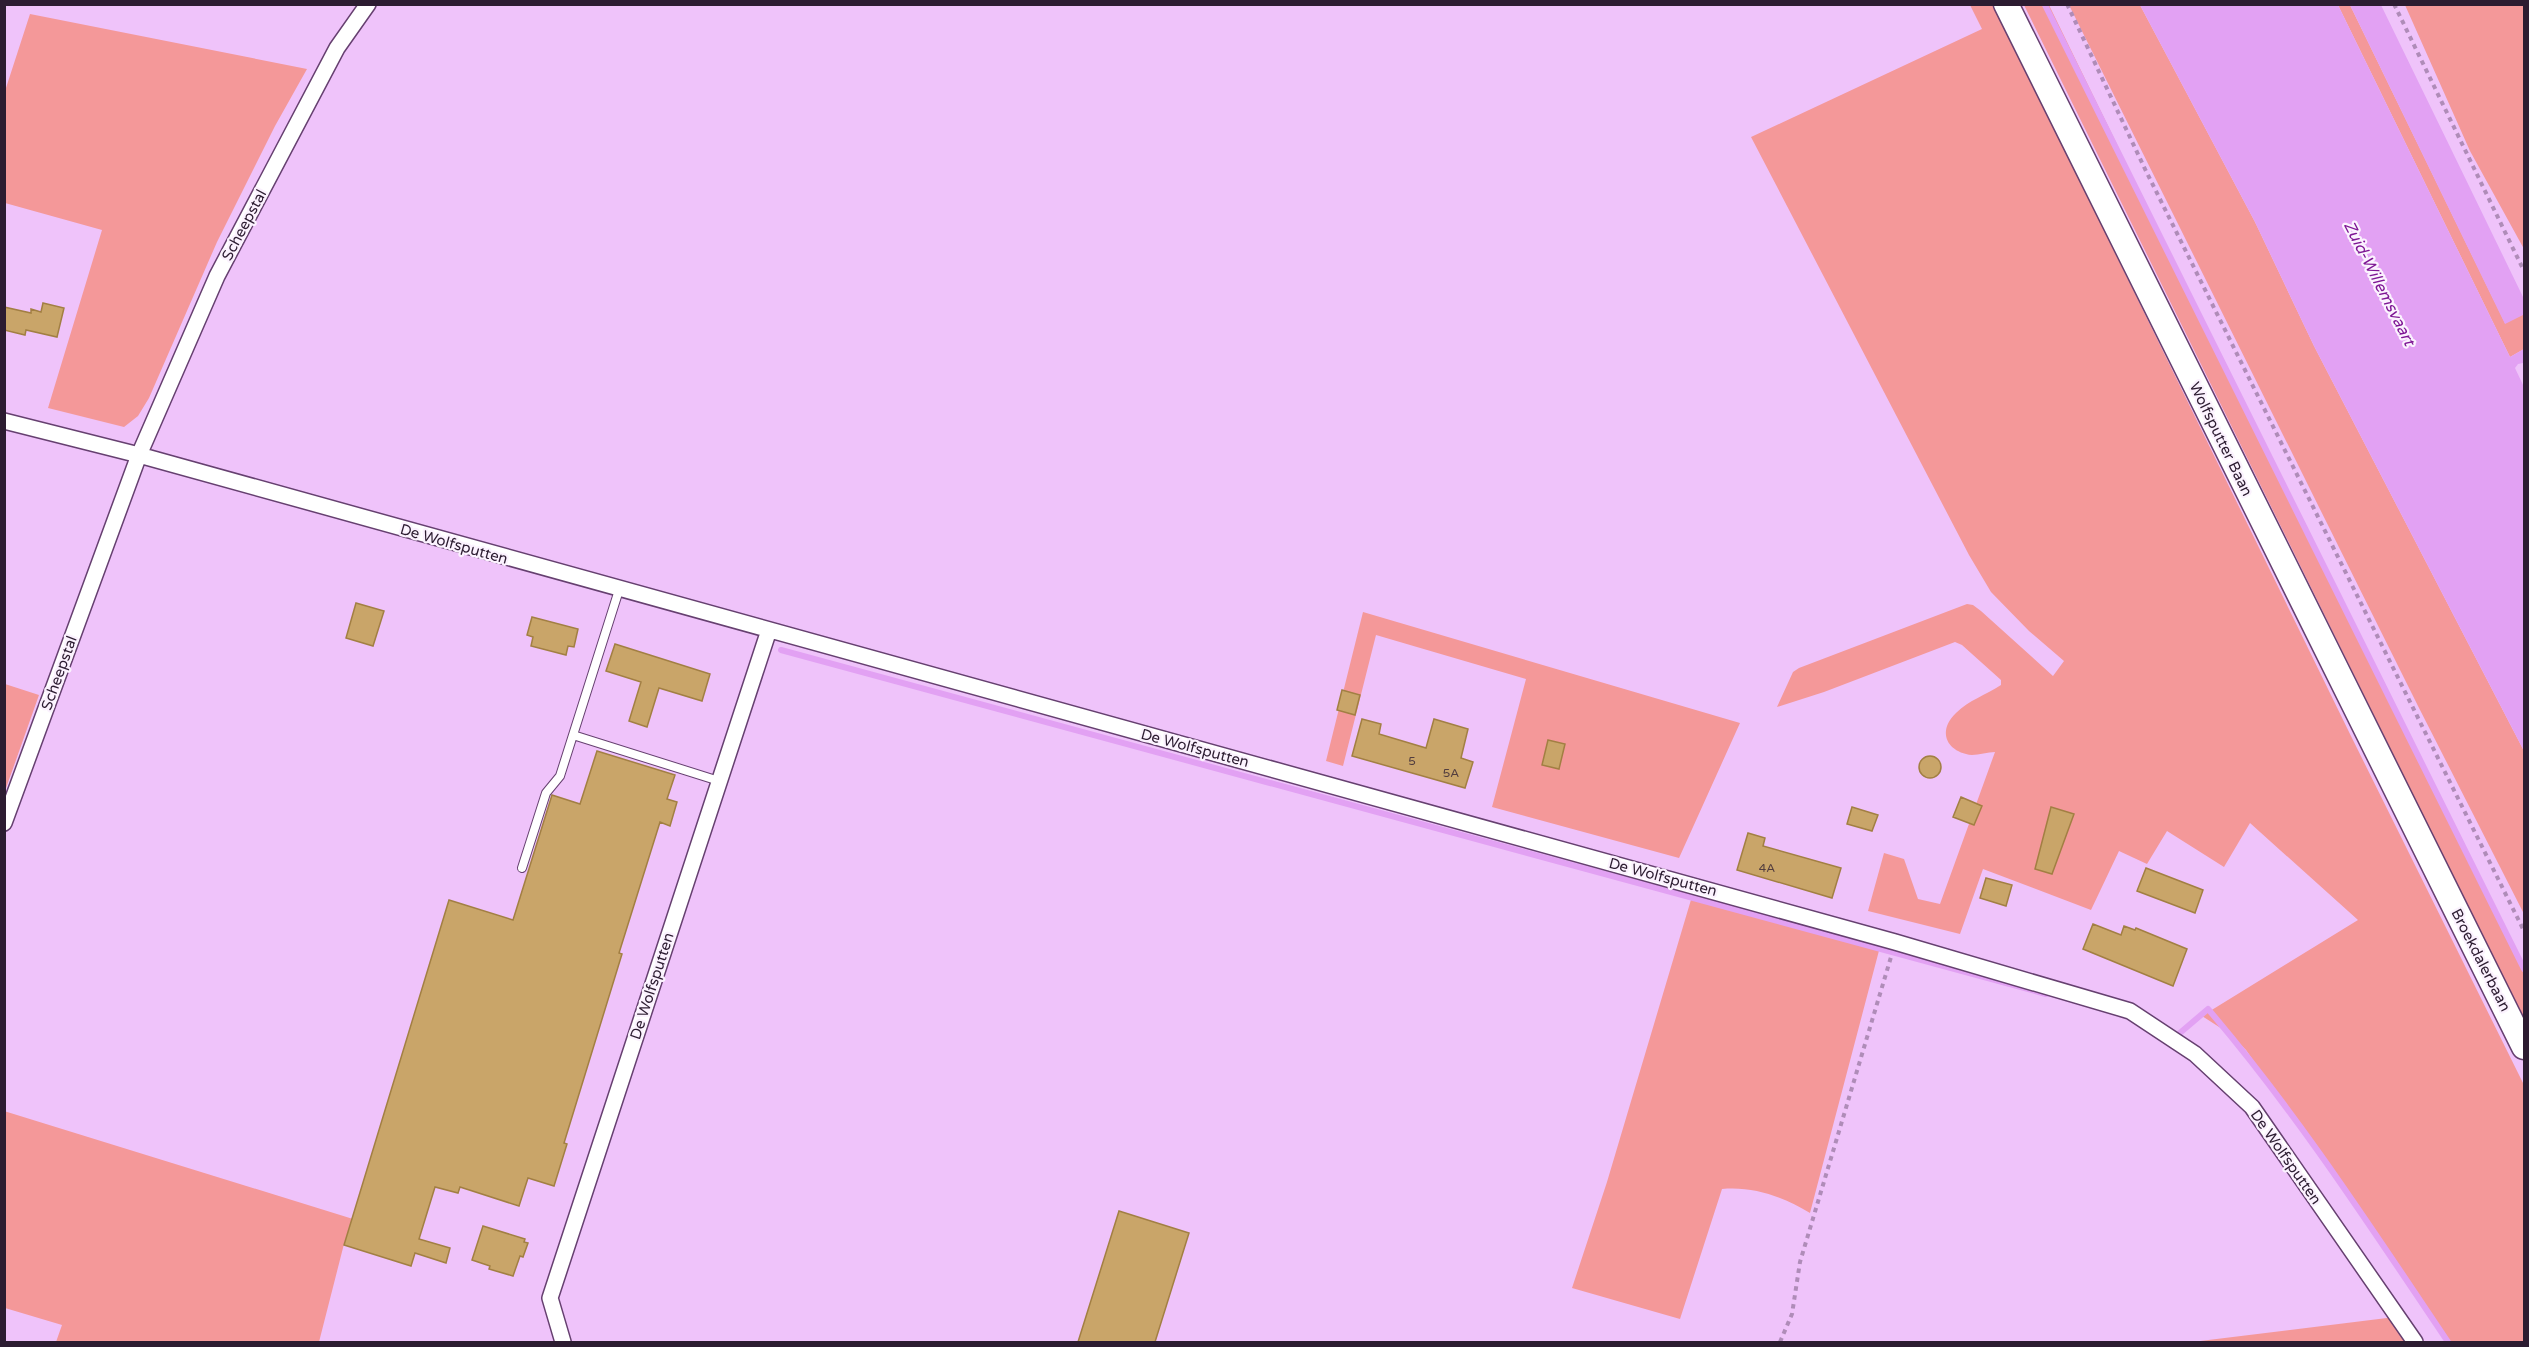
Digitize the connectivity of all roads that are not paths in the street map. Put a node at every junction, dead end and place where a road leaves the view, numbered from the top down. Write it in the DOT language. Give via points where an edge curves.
graph roads {
  1 [pos="368,4"];
  2 [pos="2006,4"];
  3 [pos="4,421"];
  4 [pos="139,455"];
  5 [pos="619,590"];
  6 [pos="769,630"];
  7 [pos="573,735"];
  8 [pos="720,781"];
  9 [pos="4,823"];
  10 [pos="522,868"];
  11 [pos="2437,873"];
  12 [pos="2524,1047"];
  13 [pos="563,1342"];
  14 [pos="2415,1342"];
  1 -- 4 [label="street, Scheepstal" via="337,48 217,276"];
  2 -- 11 [label="main road, Wolfsputter Baan"];
  3 -- 4 [label="street"];
  4 -- 5 [label="street, De Wolfsputten"];
  4 -- 9 [label="street, Scheepstal"];
  5 -- 6 [label="street, De Wolfsputten"];
  5 -- 7 [label="lane"];
  6 -- 8 [label="street, De Wolfsputten"];
  6 -- 14 [label="street, De Wolfsputten" via="1896,942 2130,1011 2195,1054 2252,1107"];
  7 -- 8 [label="lane"];
  7 -- 10 [label="lane" via="560,776 546,793"];
  8 -- 13 [label="street, De Wolfsputten" via="550,1298"];
  11 -- 12 [label="main road, Broekdalerbaan"];
}
